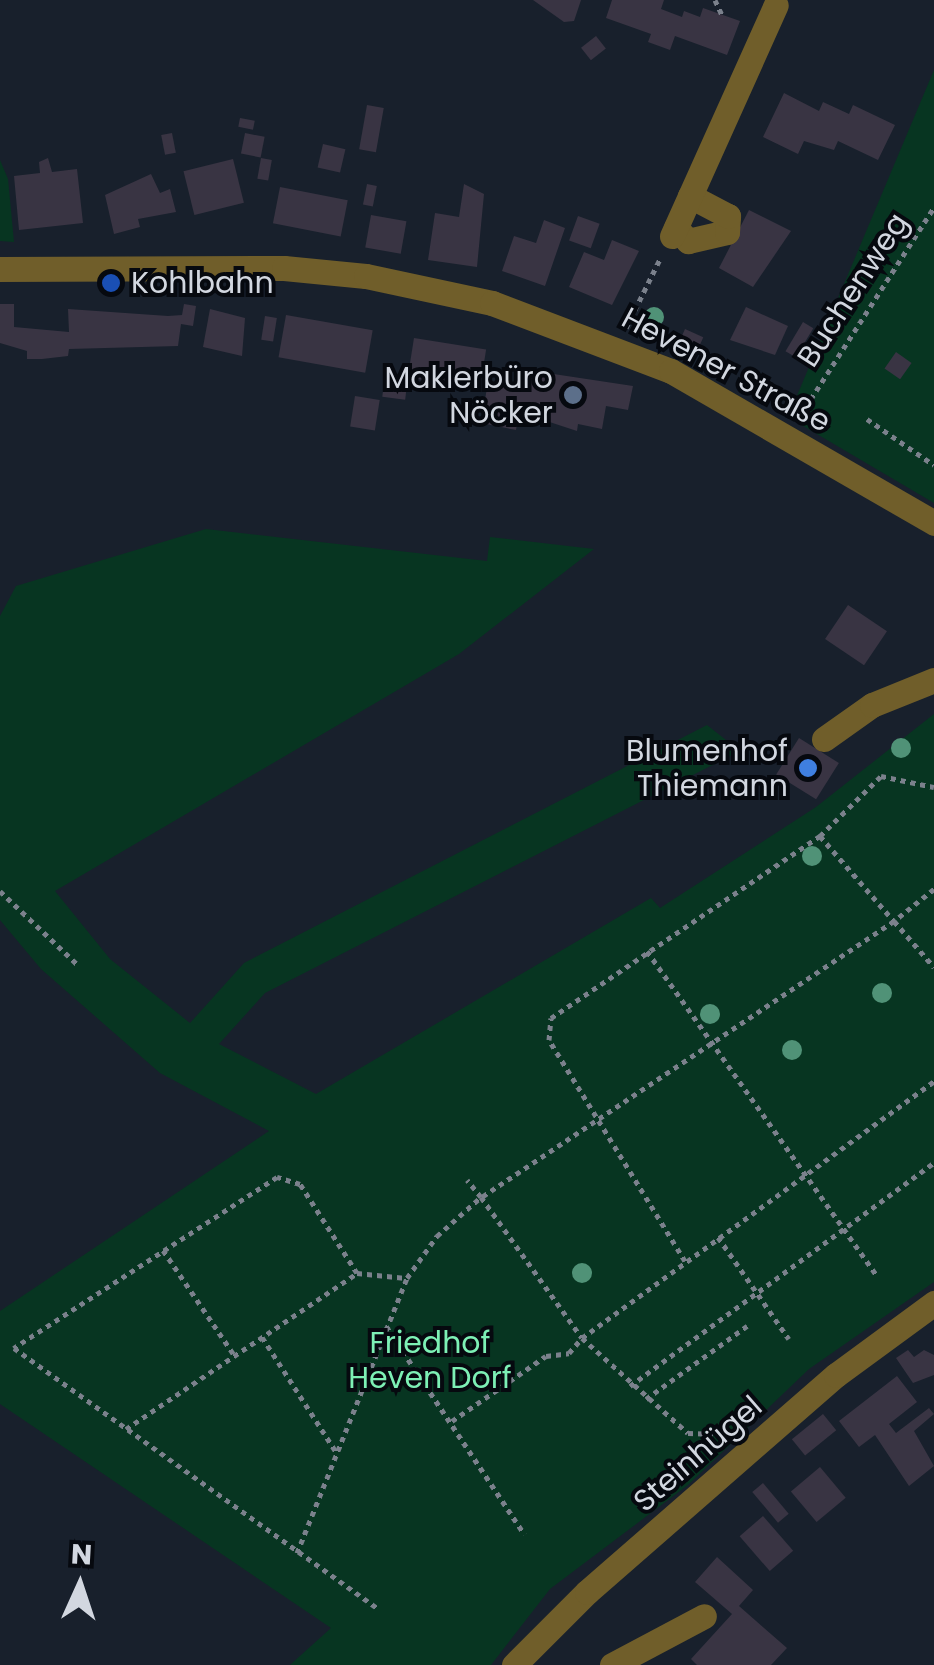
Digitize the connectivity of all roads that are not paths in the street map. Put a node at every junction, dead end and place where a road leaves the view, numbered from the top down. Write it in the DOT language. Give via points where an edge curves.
graph roads {
  1 [pos="773,2"];
  2 [pos="690,196"];
  3 [pos="0,269"];
  4 [pos="934,523"];
  5 [pos="934,680"];
  6 [pos="824,739"];
  7 [pos="934,1303"];
  8 [pos="704,1616"];
  9 [pos="514,1665"];
  10 [pos="612,1665"];
  1 -- 2 [label="street"];
  2 -- 2 [label="street" via="674,232 688,241 727,232 728,216"];
  3 -- 4 [label="street, Hevener Straße" via="284,268 366,276 492,303 616,347"];
  5 -- 6 [label="street" via="872,705"];
  7 -- 9 [label="street, Steinhügel" via="836,1375 558,1618"];
  8 -- 10 [label="street"];
}
